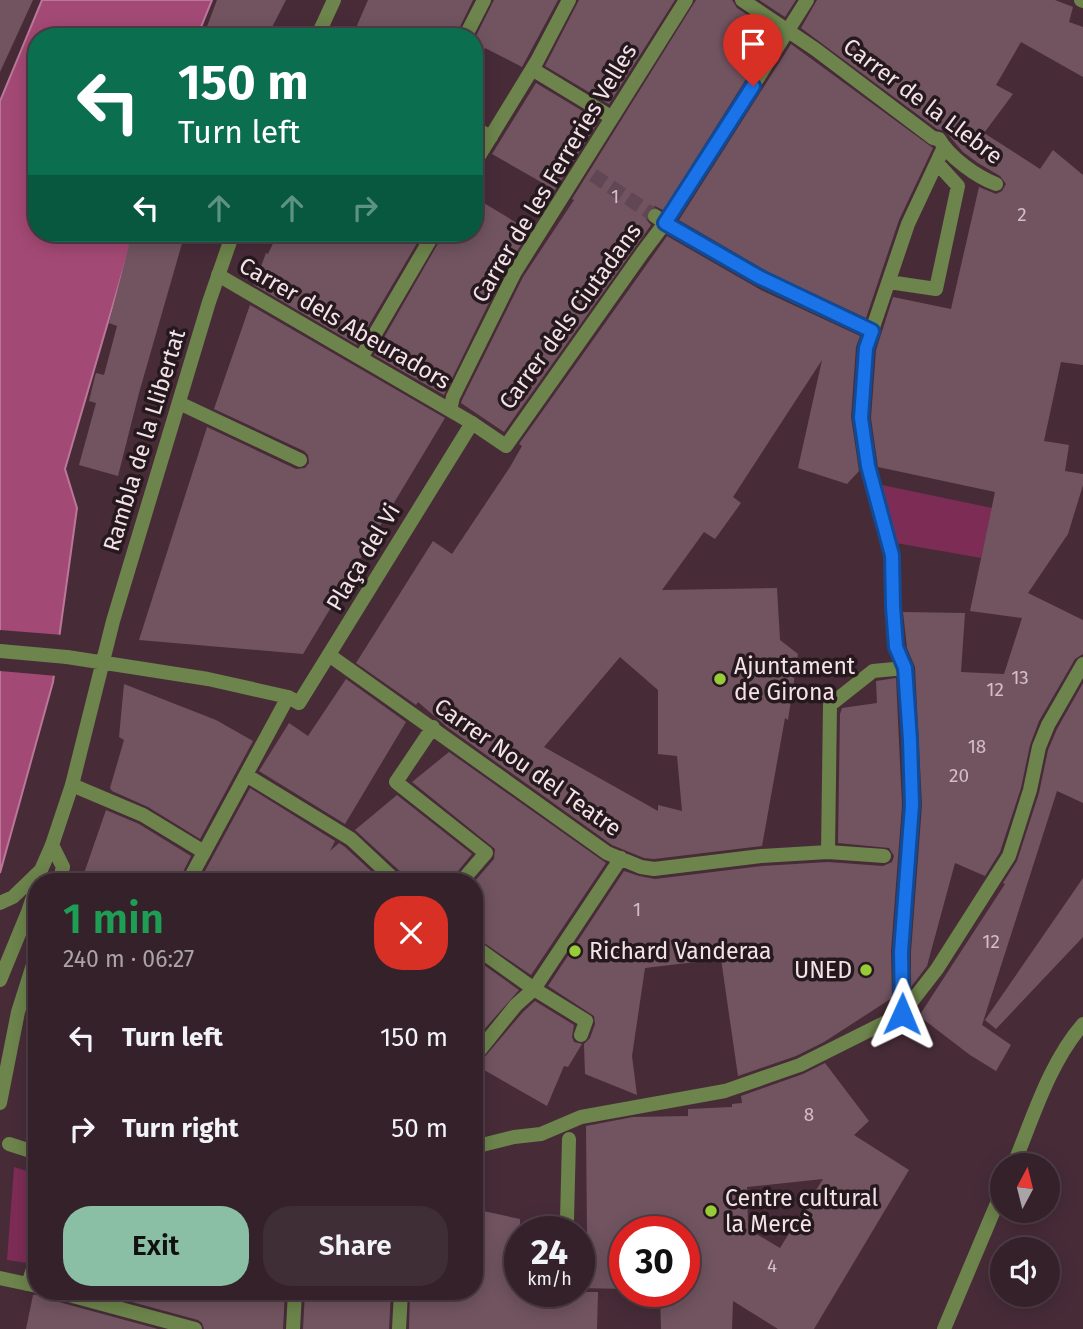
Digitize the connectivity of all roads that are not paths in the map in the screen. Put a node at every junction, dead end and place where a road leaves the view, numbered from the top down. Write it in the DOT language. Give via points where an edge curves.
graph roads {
  1 [pos="334,0"];
  2 [pos="484,0"];
  3 [pos="569,0"];
  4 [pos="686,0"];
  5 [pos="742,0"];
  6 [pos="807,0"];
  7 [pos="321,28"];
  8 [pos="470,28"];
  9 [pos="788,30"];
  10 [pos="532,69"];
  11 [pos="611,117"];
  12 [pos="483,132"];
  13 [pos="491,136"];
  14 [pos="944,147"];
  15 [pos="483,149"];
  16 [pos="938,164"];
  17 [pos="996,184"];
  18 [pos="660,219"];
  19 [pos="230,242"];
  20 [pos="429,242"];
  21 [pos="218,275"];
  22 [pos="889,282"];
  23 [pos="872,331"];
  24 [pos="360,358"];
  25 [pos="179,403"];
  26 [pos="450,410"];
  27 [pos="472,423"];
  28 [pos="300,460"];
  29 [pos="0,651"];
  30 [pos="329,655"];
  31 [pos="102,661"];
  32 [pos="1083,664"];
  33 [pos="905,668"];
  34 [pos="288,697"];
  35 [pos="433,727"];
  36 [pos="246,775"];
  37 [pos="72,785"];
  38 [pos="52,845"];
  39 [pos="204,852"];
  40 [pos="828,852"];
  41 [pos="884,856"];
  42 [pos="621,859"];
  43 [pos="41,873"];
  44 [pos="61,873"];
  45 [pos="193,873"];
  46 [pos="387,873"];
  47 [pos="469,873"];
  48 [pos="28,887"];
  49 [pos="0,903"];
  50 [pos="28,911"];
  51 [pos="483,952"];
  52 [pos="0,980"];
  53 [pos="28,980"];
  54 [pos="534,989"];
  55 [pos="902,1014"];
  56 [pos="1083,1024"];
  57 [pos="581,1035"];
  58 [pos="483,1046"];
  59 [pos="0,1103"];
  60 [pos="569,1139"];
  61 [pos="9,1144"];
  62 [pos="483,1145"];
  63 [pos="28,1150"];
  64 [pos="1019,1153"];
  65 [pos="567,1216"];
  66 [pos="990,1220"];
  67 [pos="0,1278"];
  68 [pos="28,1284"];
  69 [pos="88,1300"];
  70 [pos="295,1300"];
  71 [pos="401,1300"];
  72 [pos="195,1329"];
  73 [pos="293,1329"];
  74 [pos="399,1329"];
  75 [pos="944,1329"];
  1 -- 7 [label="street"];
  2 -- 8 [label="street"];
  3 -- 10 [label="street"];
  4 -- 11 [label="street, Carrer de les Ferreries Velles"];
  5 -- 9 [label="street, Carrer de la Llebre"];
  6 -- 9 [label="street, Carrer dels Ciutadans"];
  9 -- 14 [label="street, Carrer de la Llebre"];
  9 -- 18 [label="street, Carrer dels Ciutadans"];
  10 -- 11 [label="street"];
  10 -- 13 [label="street"];
  11 -- 26 [label="street, Carrer de les Ferreries Velles" via="587,171 515,272"];
  12 -- 13 [label="street"];
  13 -- 15 [label="street"];
  14 -- 16 [label="street"];
  14 -- 17 [label="street, Carrer de la Llebre" via="976,175"];
  16 -- 22 [label="street" via="908,224"];
  16 -- 22 [label="street" via="958,186 936,289"];
  18 -- 23 [label="street" via="759,277"];
  18 -- 27 [label="street, Carrer dels Ciutadans" via="506,446"];
  19 -- 21 [label="street, Rambla de la Llibertat"];
  20 -- 24 [label="street"];
  21 -- 24 [label="street, Carrer dels Abeuradors"];
  21 -- 25 [label="street, Rambla de la Llibertat"];
  22 -- 23 [label="street"];
  23 -- 33 [label="street" via="866,348 861,418 868,466 892,555 896,647"];
  24 -- 26 [label="street, Carrer dels Abeuradors"];
  25 -- 28 [label="street"];
  25 -- 31 [label="street, Rambla de la Llibertat"];
  26 -- 27 [label="street"];
  27 -- 30 [label="street, Plaça del Vi"];
  29 -- 31 [label="street"];
  30 -- 34 [label="street, Plaça del Vi" via="299,703"];
  30 -- 35 [label="street, Carrer Nou del Teatre"];
  31 -- 34 [label="street"];
  31 -- 37 [label="street, Rambla de la Llibertat"];
  32 -- 55 [label="street" via="1039,747 1009,856 931,978"];
  33 -- 40 [label="street" via="873,670 830,705"];
  33 -- 55 [label="street" via="912,805 901,952"];
  34 -- 36 [label="street"];
  35 -- 42 [label="street, Carrer Nou del Teatre" via="596,846"];
  35 -- 47 [label="street" via="396,782 486,853"];
  36 -- 39 [label="street"];
  36 -- 46 [label="street" via="351,839"];
  37 -- 38 [label="street, Rambla de la Llibertat"];
  37 -- 39 [label="street" via="143,815"];
  38 -- 43 [label="street, Rambla de la Llibertat"];
  38 -- 44 [label="street"];
  39 -- 45 [label="street"];
  40 -- 41 [label="street, Carrer Nou del Teatre"];
  40 -- 42 [label="street, Carrer Nou del Teatre" via="654,869"];
  42 -- 54 [label="street"];
  48 -- 49 [label="street"];
  50 -- 52 [label="street, Rambla de la Llibertat"];
  51 -- 54 [label="street"];
  53 -- 59 [label="street"];
  54 -- 57 [label="street" via="586,1021"];
  54 -- 58 [label="street"];
  55 -- 62 [label="street" via="800,1065 724,1091 581,1117 541,1134"];
  56 -- 64 [label="street" via="1056,1065"];
  60 -- 65 [label="street"];
  61 -- 63 [label="street"];
  66 -- 75 [label="street"];
  67 -- 68 [label="street"];
  69 -- 72 [label="street"];
  70 -- 73 [label="street"];
  71 -- 74 [label="street"];
}
